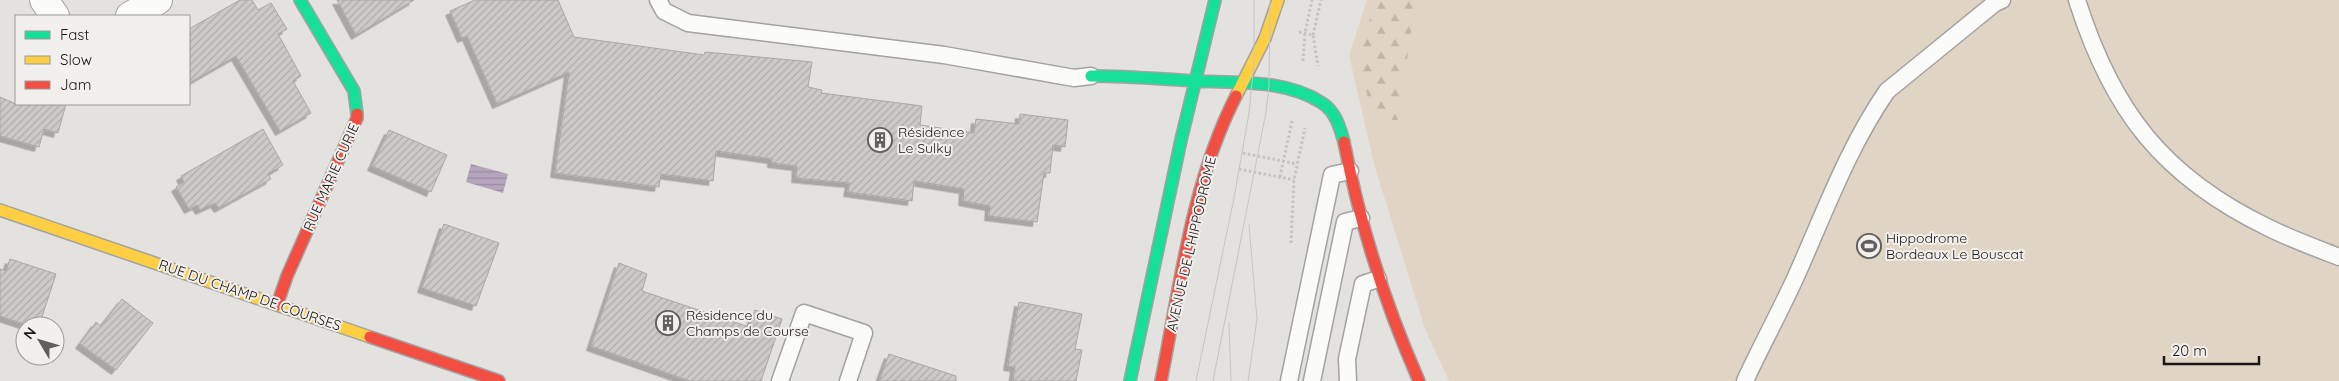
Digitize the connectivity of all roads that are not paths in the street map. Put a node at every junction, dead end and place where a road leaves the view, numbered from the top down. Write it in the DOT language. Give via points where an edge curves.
graph roads {
  1 [pos="44,0"];
  2 [pos="158,0"];
  3 [pos="300,0"];
  4 [pos="658,0"];
  5 [pos="1215,0"];
  6 [pos="1278,0"];
  7 [pos="2002,0"];
  8 [pos="2077,0"];
  9 [pos="54,15"];
  10 [pos="132,15"];
  11 [pos="1091,76"];
  12 [pos="1195,81"];
  13 [pos="1242,84"];
  14 [pos="1350,171"];
  15 [pos="0,210"];
  16 [pos="1361,218"];
  17 [pos="2339,257"];
  18 [pos="1378,279"];
  19 [pos="277,305"];
  20 [pos="499,381"];
  21 [pos="780,381"];
  22 [pos="848,381"];
  23 [pos="1130,381"];
  24 [pos="1161,381"];
  25 [pos="1289,381"];
  26 [pos="1312,381"];
  27 [pos="1348,381"];
  28 [pos="1419,381"];
  29 [pos="1746,381"];
  1 -- 9 [label="street"];
  2 -- 10 [label="street"];
  3 -- 19 [label="street, RUE MARIE CURIE" via="354,91 357,118"];
  4 -- 11 [label="lane" via="664,11 688,24 944,55 1074,78"];
  5 -- 12 [label="street"];
  6 -- 13 [label="street, AVENUE DE L'HIPPODROME" via="1263,42"];
  7 -- 29 [label="lane" via="1887,91 1876,106"];
  8 -- 17 [label="lane" via="2104,70 2123,105 2145,138 2174,168 2214,198 2268,228"];
  11 -- 12 [label="street" via="1135,75"];
  12 -- 13 [label="street"];
  12 -- 23 [label="street"];
  13 -- 14 [label="street" via="1298,92 1324,104 1336,119"];
  13 -- 24 [label="street, AVENUE DE L'HIPPODROME" via="1226,116 1204,179"];
  14 -- 16 [label="street"];
  14 -- 25 [label="lane" via="1332,175"];
  15 -- 19 [label="street, RUE DU CHAMP DE COURSES"];
  16 -- 18 [label="street"];
  16 -- 26 [label="lane" via="1345,222"];
  18 -- 27 [label="lane" via="1363,284 1347,359"];
  18 -- 28 [label="street"];
  19 -- 20 [label="street, RUE DU CHAMP DE COURSES"];
  21 -- 22 [label="lane" via="804,313 864,333"];
}
